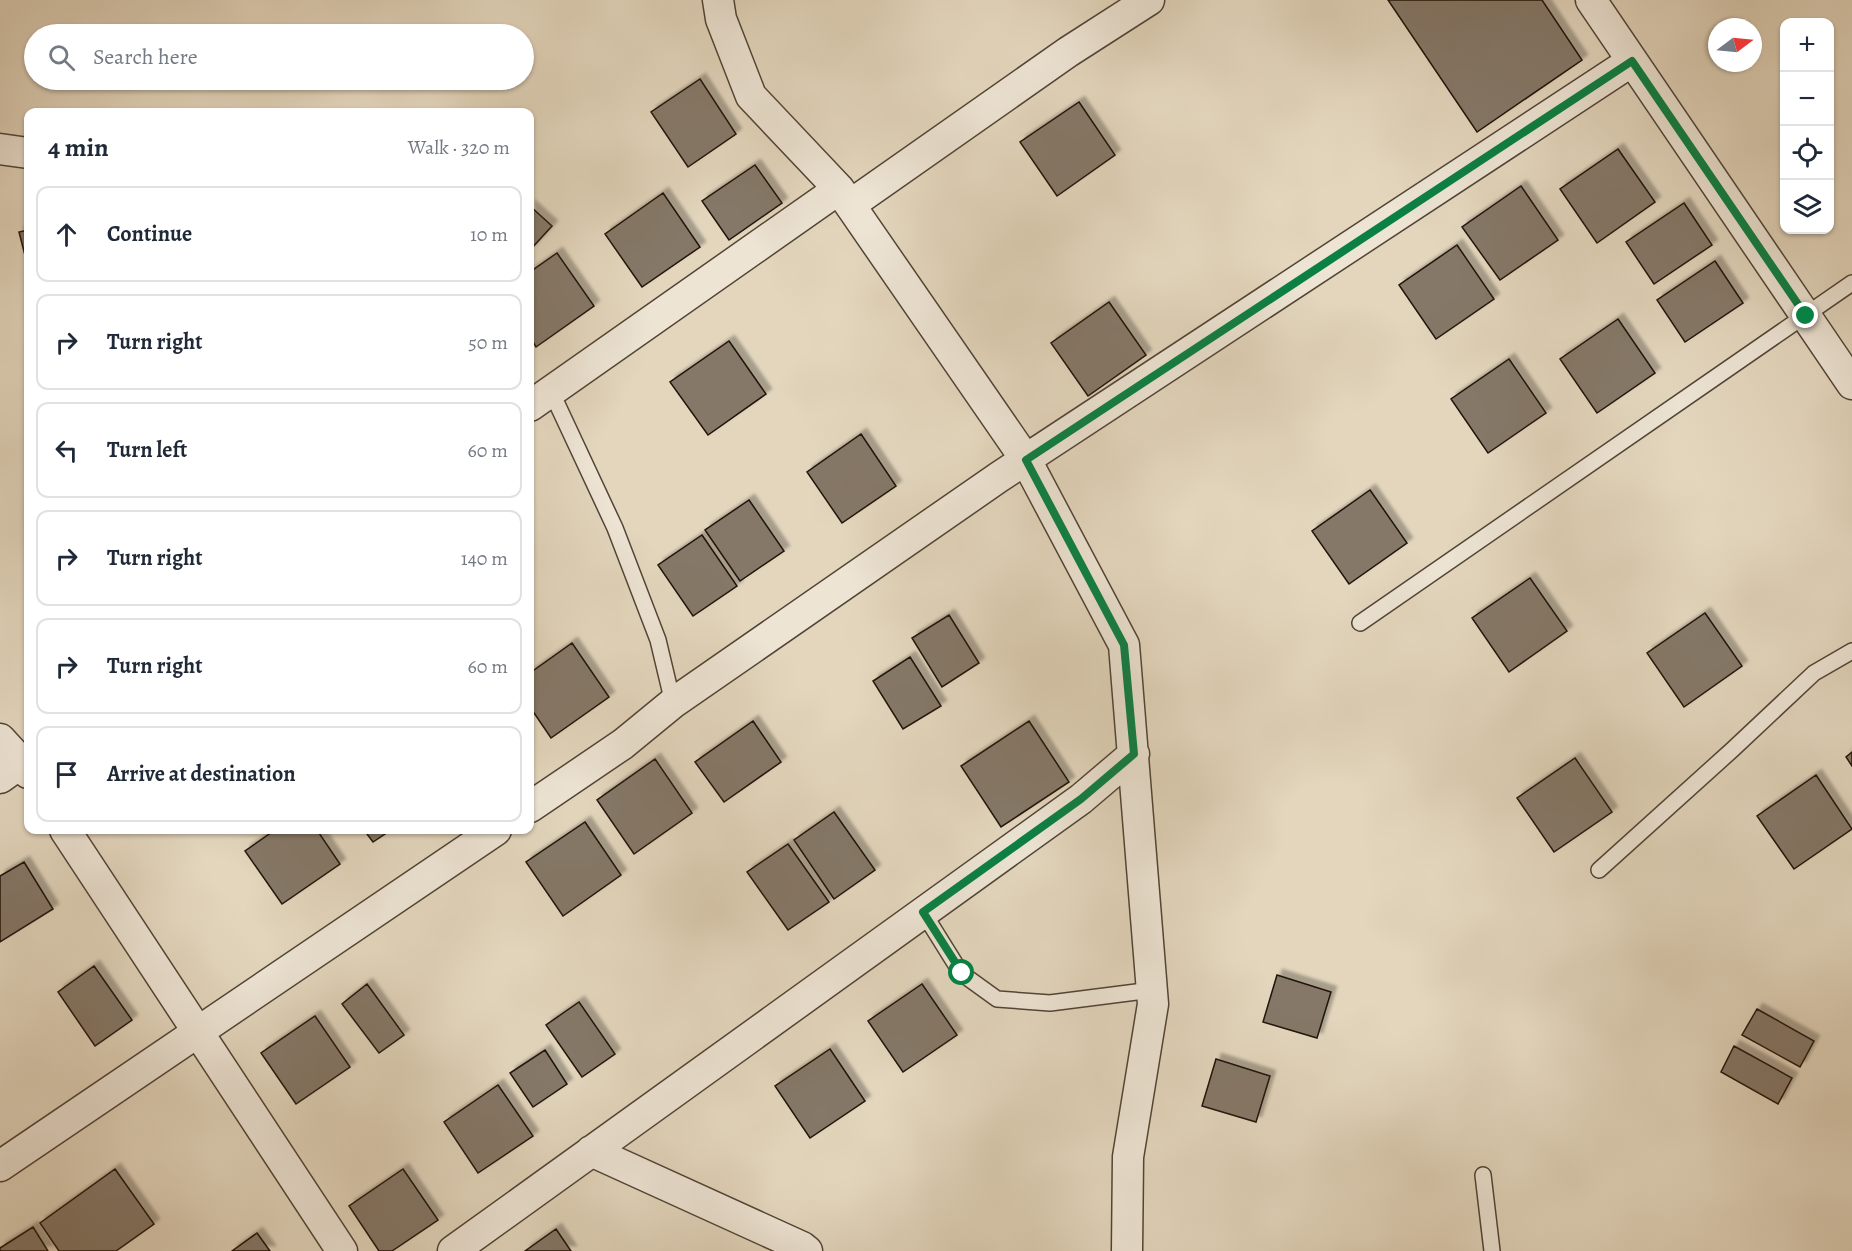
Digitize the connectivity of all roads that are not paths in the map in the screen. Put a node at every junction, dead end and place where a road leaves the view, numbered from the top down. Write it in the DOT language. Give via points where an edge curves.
graph roads {
  1 [pos="718,0"];
  2 [pos="1149,0"];
  3 [pos="1591,0"];
  4 [pos="1632,61"];
  5 [pos="0,149"];
  6 [pos="24,152"];
  7 [pos="844,197"];
  8 [pos="1852,283"];
  9 [pos="1806,316"];
  10 [pos="1852,384"];
  11 [pos="540,398"];
  12 [pos="1026,460"];
  13 [pos="1360,623"];
  14 [pos="1852,651"];
  15 [pos="674,704"];
  16 [pos="0,739"];
  17 [pos="1134,754"];
  18 [pos="20,768"];
  19 [pos="534,804"];
  20 [pos="68,834"];
  21 [pos="490,834"];
  22 [pos="1599,870"];
  23 [pos="923,912"];
  24 [pos="1152,990"];
  25 [pos="197,1031"];
  26 [pos="591,1151"];
  27 [pos="0,1166"];
  28 [pos="1483,1175"];
  29 [pos="342,1251"];
  30 [pos="453,1251"];
  31 [pos="807,1251"];
  32 [pos="1127,1251"];
  33 [pos="1492,1251"];
  1 -- 7 [label="street" via="721,19 751,96"];
  2 -- 7 [label="street"];
  3 -- 4 [label="street"];
  4 -- 9 [label="street"];
  4 -- 12 [label="street"];
  5 -- 6 [label="street"];
  7 -- 11 [label="street"];
  7 -- 12 [label="street"];
  8 -- 9 [label="lane"];
  9 -- 10 [label="street"];
  9 -- 13 [label="lane"];
  11 -- 15 [label="lane" via="615,528 658,640"];
  12 -- 15 [label="street"];
  12 -- 17 [label="street" via="1124,645"];
  14 -- 22 [label="lane" via="1814,673"];
  15 -- 19 [label="street"];
  16 -- 18 [label="street"];
  17 -- 23 [label="street" via="1081,799"];
  17 -- 24 [label="street"];
  20 -- 25 [label="street"];
  21 -- 25 [label="street"];
  23 -- 24 [label="lane" via="962,973 998,999 1050,1003"];
  23 -- 26 [label="street"];
  24 -- 32 [label="street" via="1128,1157"];
  25 -- 27 [label="street"];
  25 -- 29 [label="street"];
  26 -- 30 [label="street"];
  26 -- 31 [label="street"];
  28 -- 33 [label="lane"];
}
